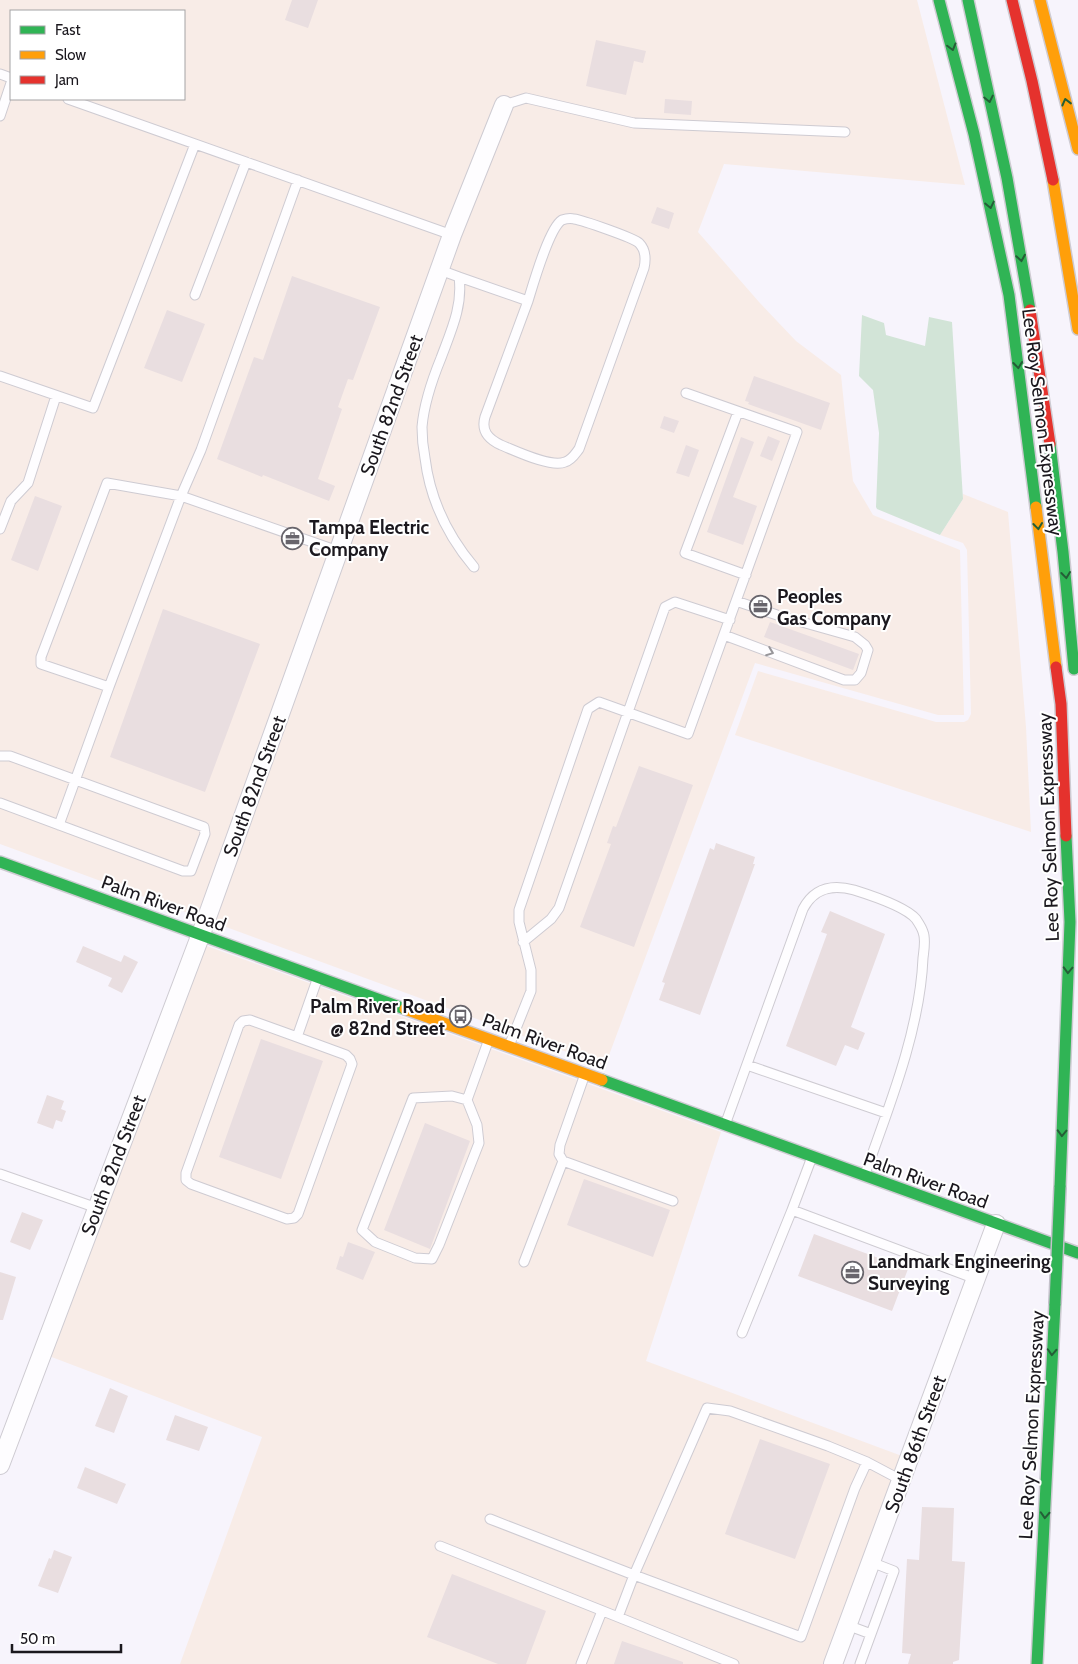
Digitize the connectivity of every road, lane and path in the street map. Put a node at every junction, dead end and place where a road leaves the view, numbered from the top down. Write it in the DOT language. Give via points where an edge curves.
graph roads {
  1 [pos="939,0"];
  2 [pos="968,0"];
  3 [pos="1012,0"];
  4 [pos="1040,0"];
  5 [pos="10,86"];
  6 [pos="71,100"];
  7 [pos="504,105"];
  8 [pos="0,116"];
  9 [pos="845,132"];
  10 [pos="195,144"];
  11 [pos="1078,149"];
  12 [pos="246,162"];
  13 [pos="298,180"];
  14 [pos="452,235"];
  15 [pos="440,270"];
  16 [pos="459,277"];
  17 [pos="195,295"];
  18 [pos="528,302"];
  19 [pos="1078,329"];
  20 [pos="0,376"];
  21 [pos="686,393"];
  22 [pos="56,396"];
  23 [pos="738,412"];
  24 [pos="181,496"];
  25 [pos="0,529"];
  26 [pos="338,551"];
  27 [pos="474,567"];
  28 [pos="746,575"];
  29 [pos="736,601"];
  30 [pos="730,620"];
  31 [pos="724,635"];
  32 [pos="1074,676"];
  33 [pos="110,687"];
  34 [pos="629,713"];
  35 [pos="0,756"];
  36 [pos="76,781"];
  37 [pos="0,803"];
  38 [pos="59,825"];
  39 [pos="0,862"];
  40 [pos="1078,877"];
  41 [pos="1070,922"];
  42 [pos="200,934"];
  43 [pos="523,942"];
  44 [pos="318,977"];
  45 [pos="298,1037"];
  46 [pos="489,1039"];
  47 [pos="509,1046"];
  48 [pos="747,1065"];
  49 [pos="585,1074"];
  50 [pos="467,1100"];
  51 [pos="886,1113"];
  52 [pos="725,1125"];
  53 [pos="812,1157"];
  54 [pos="562,1161"];
  55 [pos="0,1174"];
  56 [pos="865,1176"];
  57 [pos="674,1201"];
  58 [pos="97,1208"];
  59 [pos="792,1210"];
  60 [pos="996,1224"];
  61 [pos="1078,1253"];
  62 [pos="524,1262"];
  63 [pos="976,1279"];
  64 [pos="742,1333"];
  65 [pos="867,1462"];
  66 [pos="0,1465"];
  67 [pos="901,1480"];
  68 [pos="490,1519"];
  69 [pos="440,1546"];
  70 [pos="871,1562"];
  71 [pos="634,1576"];
  72 [pos="602,1611"];
  73 [pos="618,1617"];
  74 [pos="847,1625"];
  75 [pos="871,1634"];
  76 [pos="581,1664"];
  77 [pos="734,1664"];
  78 [pos="834,1664"];
  79 [pos="860,1664"];
  80 [pos="1037,1664"];
  1 -- 41 [label="main road, Lee Roy Selmon Expressway, one-way" via="974,134 1009,295 1061,704"];
  2 -- 32 [label="main road, one-way" via="1011,202 1034,335 1069,599"];
  3 -- 19 [label="main road" via="1048,156"];
  11 -- 4 [label="main road, one-way"];
  5 -- 8 [label="lane"];
  6 -- 10 [label="lane"];
  7 -- 9 [label="lane" via="526,98 634,123"];
  7 -- 14 [label="street, South 82nd Street"];
  10 -- 12 [label="lane"];
  10 -- 22 [label="lane" via="93,408"];
  12 -- 13 [label="lane"];
  12 -- 17 [label="lane"];
  13 -- 14 [label="lane"];
  13 -- 24 [label="lane" via="201,450"];
  14 -- 15 [label="street, South 82nd Street"];
  15 -- 16 [label="lane"];
  15 -- 26 [label="street, South 82nd Street"];
  16 -- 18 [label="lane"];
  16 -- 27 [label="lane" via="459,308 426,401 422,430 426,467 436,507 456,545"];
  18 -- 18 [label="lane" via="484,430 501,445 551,463 565,463 579,448 644,268 644,251 637,241 576,219 563,220 549,240"];
  20 -- 22 [label="lane"];
  21 -- 23 [label="lane"];
  22 -- 25 [label="lane" via="28,482 11,501"];
  23 -- 28 [label="lane" via="797,432"];
  23 -- 28 [label="lane" via="685,553"];
  24 -- 26 [label="lane"];
  24 -- 33 [label="lane"];
  24 -- 33 [label="lane" via="106,483 41,657 42,664"];
  26 -- 42 [label="street, South 82nd Street"];
  28 -- 29 [label="lane"];
  29 -- 30 [label="lane"];
  31 -- 29 [label="lane, one-way" via="844,680 855,680 861,673 868,650 855,637"];
  30 -- 31 [label="lane"];
  30 -- 34 [label="lane" via="675,602 666,607"];
  31 -- 34 [label="lane" via="688,734"];
  33 -- 36 [label="lane"];
  34 -- 43 [label="lane" via="559,908 551,919"];
  34 -- 43 [label="lane" via="599,702 588,709 519,910"];
  35 -- 36 [label="lane" via="10,756"];
  36 -- 38 [label="lane"];
  36 -- 38 [label="lane" via="204,827 205,834 192,871 183,871"];
  37 -- 38 [label="lane"];
  39 -- 42 [label="main road, Palm River Road"];
  40 -- 41 [label="main road"];
  41 -- 80 [label="main road, Lee Roy Selmon Expressway, one-way, bridge"];
  42 -- 44 [label="main road, Palm River Road"];
  42 -- 58 [label="street, South 82nd Street"];
  43 -- 47 [label="lane" via="531,970 531,991"];
  44 -- 45 [label="lane"];
  44 -- 46 [label="main road, Palm River Road"];
  45 -- 45 [label="lane" via="250,1020 239,1025 186,1173 186,1180 191,1184 287,1219 298,1214 352,1064 346,1055"];
  46 -- 47 [label="main road, Palm River Road"];
  46 -- 50 [label="lane"];
  47 -- 49 [label="main road, Palm River Road"];
  48 -- 51 [label="lane"];
  48 -- 51 [label="lane" via="807,900 814,894 839,887 876,897 915,918 923,932 918,1005"];
  48 -- 52 [label="lane"];
  49 -- 52 [label="main road, Palm River Road"];
  49 -- 54 [label="lane" via="560,1145"];
  50 -- 50 [label="lane" via="452,1096 413,1098 362,1230 375,1242 415,1258 432,1259 479,1143 478,1125"];
  51 -- 56 [label="lane"];
  52 -- 53 [label="main road, Palm River Road"];
  53 -- 56 [label="main road, Palm River Road"];
  53 -- 59 [label="lane"];
  54 -- 57 [label="lane"];
  54 -- 62 [label="lane"];
  55 -- 58 [label="lane"];
  56 -- 60 [label="main road, Palm River Road"];
  58 -- 66 [label="street, South 82nd Street"];
  59 -- 63 [label="lane"];
  59 -- 64 [label="lane"];
  60 -- 61 [label="main road, Palm River Road"];
  60 -- 63 [label="street, South 86th Street"];
  63 -- 67 [label="street, South 86th Street"];
  65 -- 67 [label="lane"];
  65 -- 71 [label="lane" via="730,1410 707,1408"];
  65 -- 71 [label="lane" via="800,1637"];
  67 -- 70 [label="street, South 86th Street"];
  68 -- 71 [label="lane"];
  69 -- 72 [label="lane"];
  70 -- 74 [label="street, South 86th Street"];
  70 -- 75 [label="lane" via="894,1570"];
  71 -- 73 [label="lane"];
  72 -- 73 [label="lane"];
  72 -- 76 [label="lane"];
  73 -- 77 [label="lane"];
  74 -- 75 [label="lane"];
  74 -- 78 [label="street, South 86th Street"];
  75 -- 79 [label="lane"];
}
